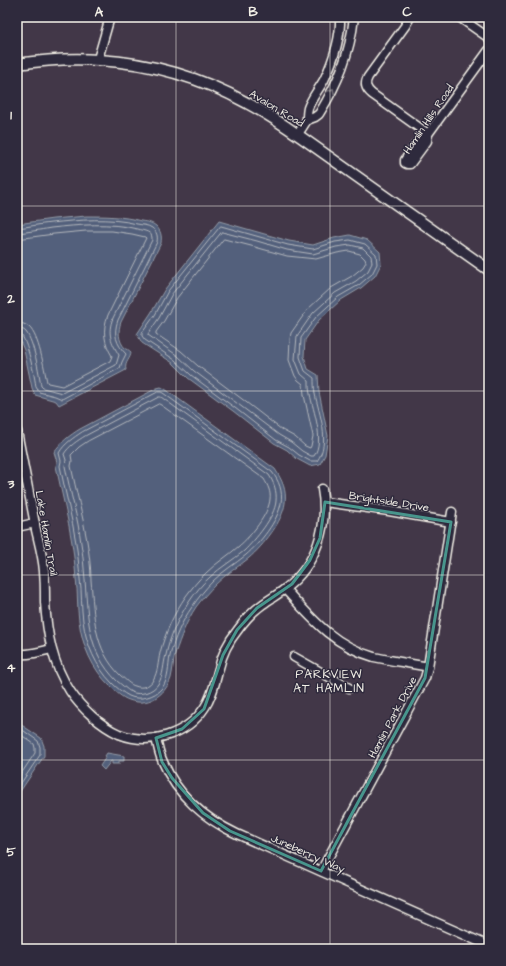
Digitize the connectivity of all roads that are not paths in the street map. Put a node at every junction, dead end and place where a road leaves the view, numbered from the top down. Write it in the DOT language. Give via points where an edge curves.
graph roads {
  1 [pos="110,17"];
  2 [pos="340,17"];
  3 [pos="354,17"];
  4 [pos="410,17"];
  5 [pos="459,17"];
  6 [pos="489,38"];
  7 [pos="489,50"];
  8 [pos="98,59"];
  9 [pos="17,64"];
  10 [pos="307,120"];
  11 [pos="298,134"];
  12 [pos="489,270"];
  13 [pos="17,431"];
  14 [pos="322,489"];
  15 [pos="324,502"];
  16 [pos="452,512"];
  17 [pos="450,522"];
  18 [pos="35,523"];
  19 [pos="17,527"];
  20 [pos="285,589"];
  21 [pos="51,649"];
  22 [pos="17,654"];
  23 [pos="294,657"];
  24 [pos="428,666"];
  25 [pos="349,688"];
  26 [pos="156,738"];
  27 [pos="321,871"];
  28 [pos="489,946"];
  1 -- 8 [label="street"];
  2 -- 10 [label="street" via="333,57 323,82 308,107"];
  10 -- 3 [label="street, one-way" via="318,114 339,76 349,46"];
  4 -- 7 [label="street, Hamlin Hills Road" via="368,77 366,85 370,93 426,133"];
  5 -- 6 [label="street"];
  8 -- 9 [label="main road, Avalon Road" via="46,60"];
  8 -- 11 [label="main road, Avalon Road" via="172,72 205,83 246,102"];
  10 -- 11 [label="street"];
  11 -- 12 [label="main road, Avalon Road"];
  13 -- 18 [label="street, Lake Hamlin Trail"];
  14 -- 15 [label="street, Lake Hamlin Trail"];
  15 -- 17 [label="street, Brightside Drive"];
  15 -- 20 [label="street, Lake Hamlin Trail" via="319,542 304,570"];
  16 -- 17 [label="street, Hamlin Park Drive"];
  17 -- 24 [label="street, Hamlin Park Drive"];
  18 -- 19 [label="street"];
  18 -- 21 [label="street, Lake Hamlin Trail" via="44,570 45,604"];
  20 -- 24 [label="street" via="316,623 348,646 374,657"];
  20 -- 26 [label="street, Lake Hamlin Trail" via="257,608 234,634 223,655 210,700 201,713 182,729"];
  21 -- 22 [label="street" via="32,654"];
  21 -- 26 [label="street, Lake Hamlin Trail" via="70,691 87,712 119,733 136,738"];
  23 -- 25 [label="street"];
  24 -- 27 [label="street, Hamlin Park Drive" via="420,689"];
  26 -- 27 [label="street, Juneberry Way" via="162,762 172,778 184,796 203,813 230,831"];
  27 -- 28 [label="street, Juneberry Way"];
}
